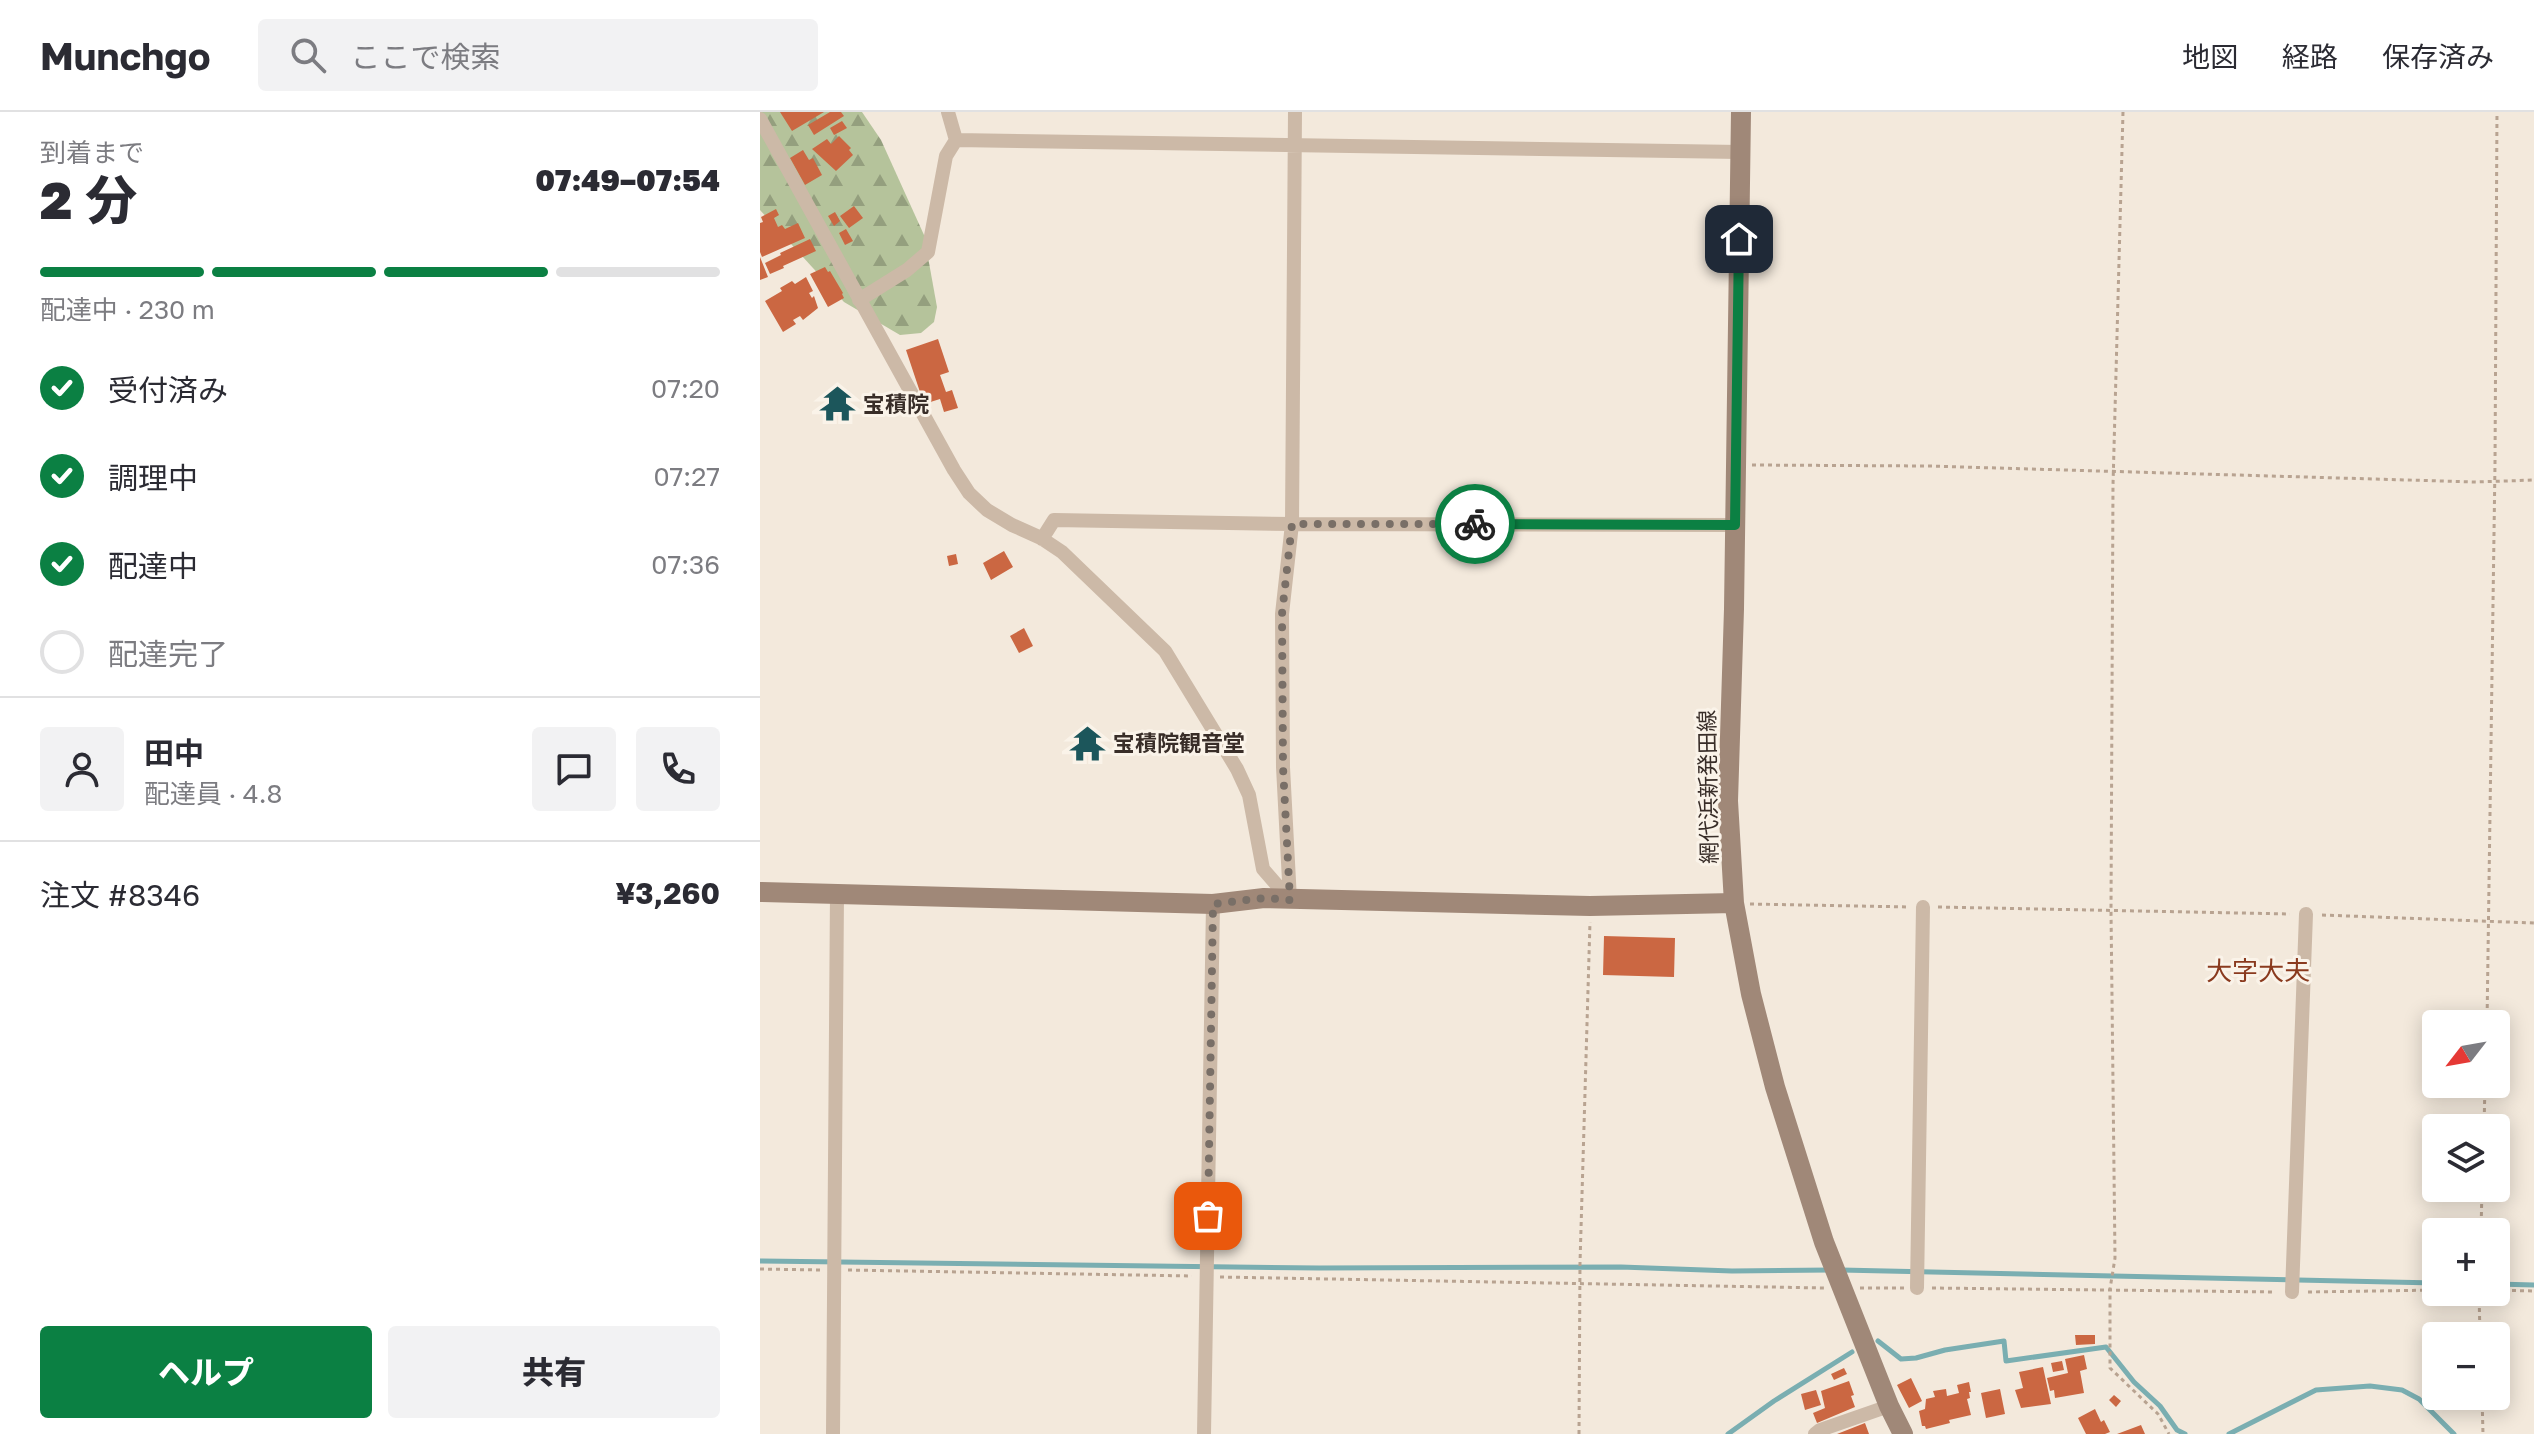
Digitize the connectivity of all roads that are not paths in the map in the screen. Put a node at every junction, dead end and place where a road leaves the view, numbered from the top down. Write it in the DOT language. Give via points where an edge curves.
graph roads {
  1 [pos="948,112"];
  2 [pos="1295,112"];
  3 [pos="1741,112"];
  4 [pos="760,119"];
  5 [pos="956,140"];
  6 [pos="1294,145"];
  7 [pos="1740,152"];
  8 [pos="859,300"];
  9 [pos="1292,524"];
  10 [pos="1735,525"];
  11 [pos="1042,539"];
  12 [pos="760,892"];
  13 [pos="837,893"];
  14 [pos="1290,900"];
  15 [pos="1734,903"];
  16 [pos="1213,904"];
  17 [pos="1923,907"];
  18 [pos="2306,914"];
  19 [pos="1917,1288"];
  20 [pos="2292,1292"];
  21 [pos="1889,1406"];
  22 [pos="833,1434"];
  23 [pos="1204,1434"];
  24 [pos="1815,1434"];
  25 [pos="1903,1434"];
  1 -- 5 [label="street"];
  2 -- 6 [label="street"];
  3 -- 7 [label="main road, 網代浜新発田線"];
  4 -- 8 [label="street"];
  5 -- 6 [label="street"];
  5 -- 8 [label="street" via="946,156 928,252"];
  6 -- 7 [label="street"];
  6 -- 9 [label="street"];
  7 -- 10 [label="main road, 網代浜新発田線"];
  8 -- 11 [label="street" via="969,493 987,510"];
  9 -- 10 [label="street"];
  9 -- 11 [label="street" via="1054,520"];
  9 -- 14 [label="street" via="1282,614"];
  10 -- 15 [label="main road, 網代浜新発田線" via="1728,801"];
  11 -- 14 [label="street" via="1165,651 1237,769 1249,795 1263,869"];
  12 -- 13 [label="main road"];
  13 -- 16 [label="main road"];
  13 -- 22 [label="street"];
  14 -- 15 [label="main road"];
  14 -- 16 [label="main road"];
  15 -- 21 [label="main road, 網代浜新発田線" via="1751,994 1814,1214"];
  16 -- 23 [label="street"];
  17 -- 19 [label="street"];
  18 -- 20 [label="street"];
  21 -- 24 [label="street"];
  21 -- 25 [label="main road, 網代浜新発田線"];
}
